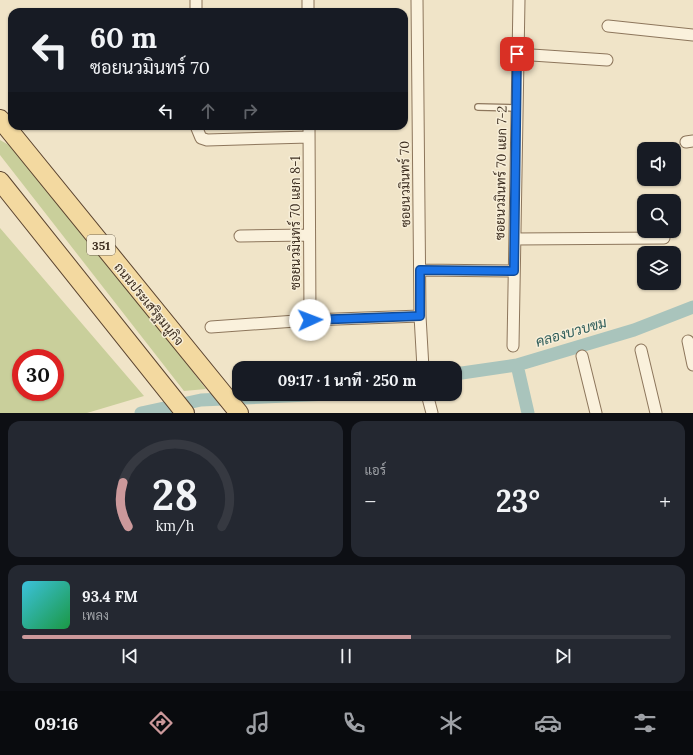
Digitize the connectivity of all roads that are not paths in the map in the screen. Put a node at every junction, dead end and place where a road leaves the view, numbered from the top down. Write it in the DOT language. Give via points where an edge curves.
graph roads {
  1 [pos="417,0"];
  2 [pos="519,0"];
  3 [pos="608,26"];
  4 [pos="693,35"];
  5 [pos="517,54"];
  6 [pos="608,60"];
  7 [pos="478,107"];
  8 [pos="516,108"];
  9 [pos="0,119"];
  10 [pos="8,129"];
  11 [pos="9,130"];
  12 [pos="198,130"];
  13 [pos="309,130"];
  14 [pos="309,137"];
  15 [pos="0,181"];
  16 [pos="310,235"];
  17 [pos="240,236"];
  18 [pos="664,238"];
  19 [pos="515,239"];
  20 [pos="420,270"];
  21 [pos="514,271"];
  22 [pos="420,316"];
  23 [pos="310,320"];
  24 [pos="211,327"];
  25 [pos="688,341"];
  26 [pos="513,346"];
  27 [pos="641,350"];
  28 [pos="582,356"];
  29 [pos="423,361"];
  30 [pos="693,365"];
  31 [pos="429,401"];
  32 [pos="185,413"];
  33 [pos="239,413"];
  34 [pos="432,413"];
  35 [pos="596,413"];
  36 [pos="656,413"];
  1 -- 20 [label="street, ซอยนวมินทร์ 70"];
  2 -- 5 [label="street, ซอยนวมินทร์ 70 แยก 7-2"];
  3 -- 4 [label="street"];
  5 -- 6 [label="street"];
  5 -- 8 [label="street, ซอยนวมินทร์ 70 แยก 7-2"];
  7 -- 8 [label="lane"];
  8 -- 19 [label="street, ซอยนวมินทร์ 70 แยก 7-2"];
  9 -- 10 [label="main road, ถนนประเสริฐมนูกิจ / 351"];
  11 -- 33 [label="main road, ถนนประเสริฐมนูกิจ / 351"];
  12 -- 14 [label="street" via="201,138 207,140"];
  13 -- 14 [label="street, ซอยนวมินทร์ 70 แยก 8-1"];
  14 -- 16 [label="street, ซอยนวมินทร์ 70 แยก 8-1"];
  15 -- 32 [label="main road"];
  16 -- 17 [label="street"];
  16 -- 23 [label="street, ซอยนวมินทร์ 70 แยก 8-1"];
  18 -- 19 [label="street"];
  19 -- 21 [label="street, ซอยนวมินทร์ 70 แยก 7-2"];
  20 -- 21 [label="street"];
  20 -- 22 [label="street, ซอยนวมินทร์ 70"];
  21 -- 26 [label="street, ซอยนวมินทร์ 70 แยก 7-2"];
  22 -- 23 [label="street"];
  22 -- 29 [label="street, ซอยนวมินทร์ 70"];
  23 -- 24 [label="street"];
  25 -- 30 [label="street"];
  27 -- 36 [label="street"];
  28 -- 35 [label="street"];
  31 -- 34 [label="street"];
}
